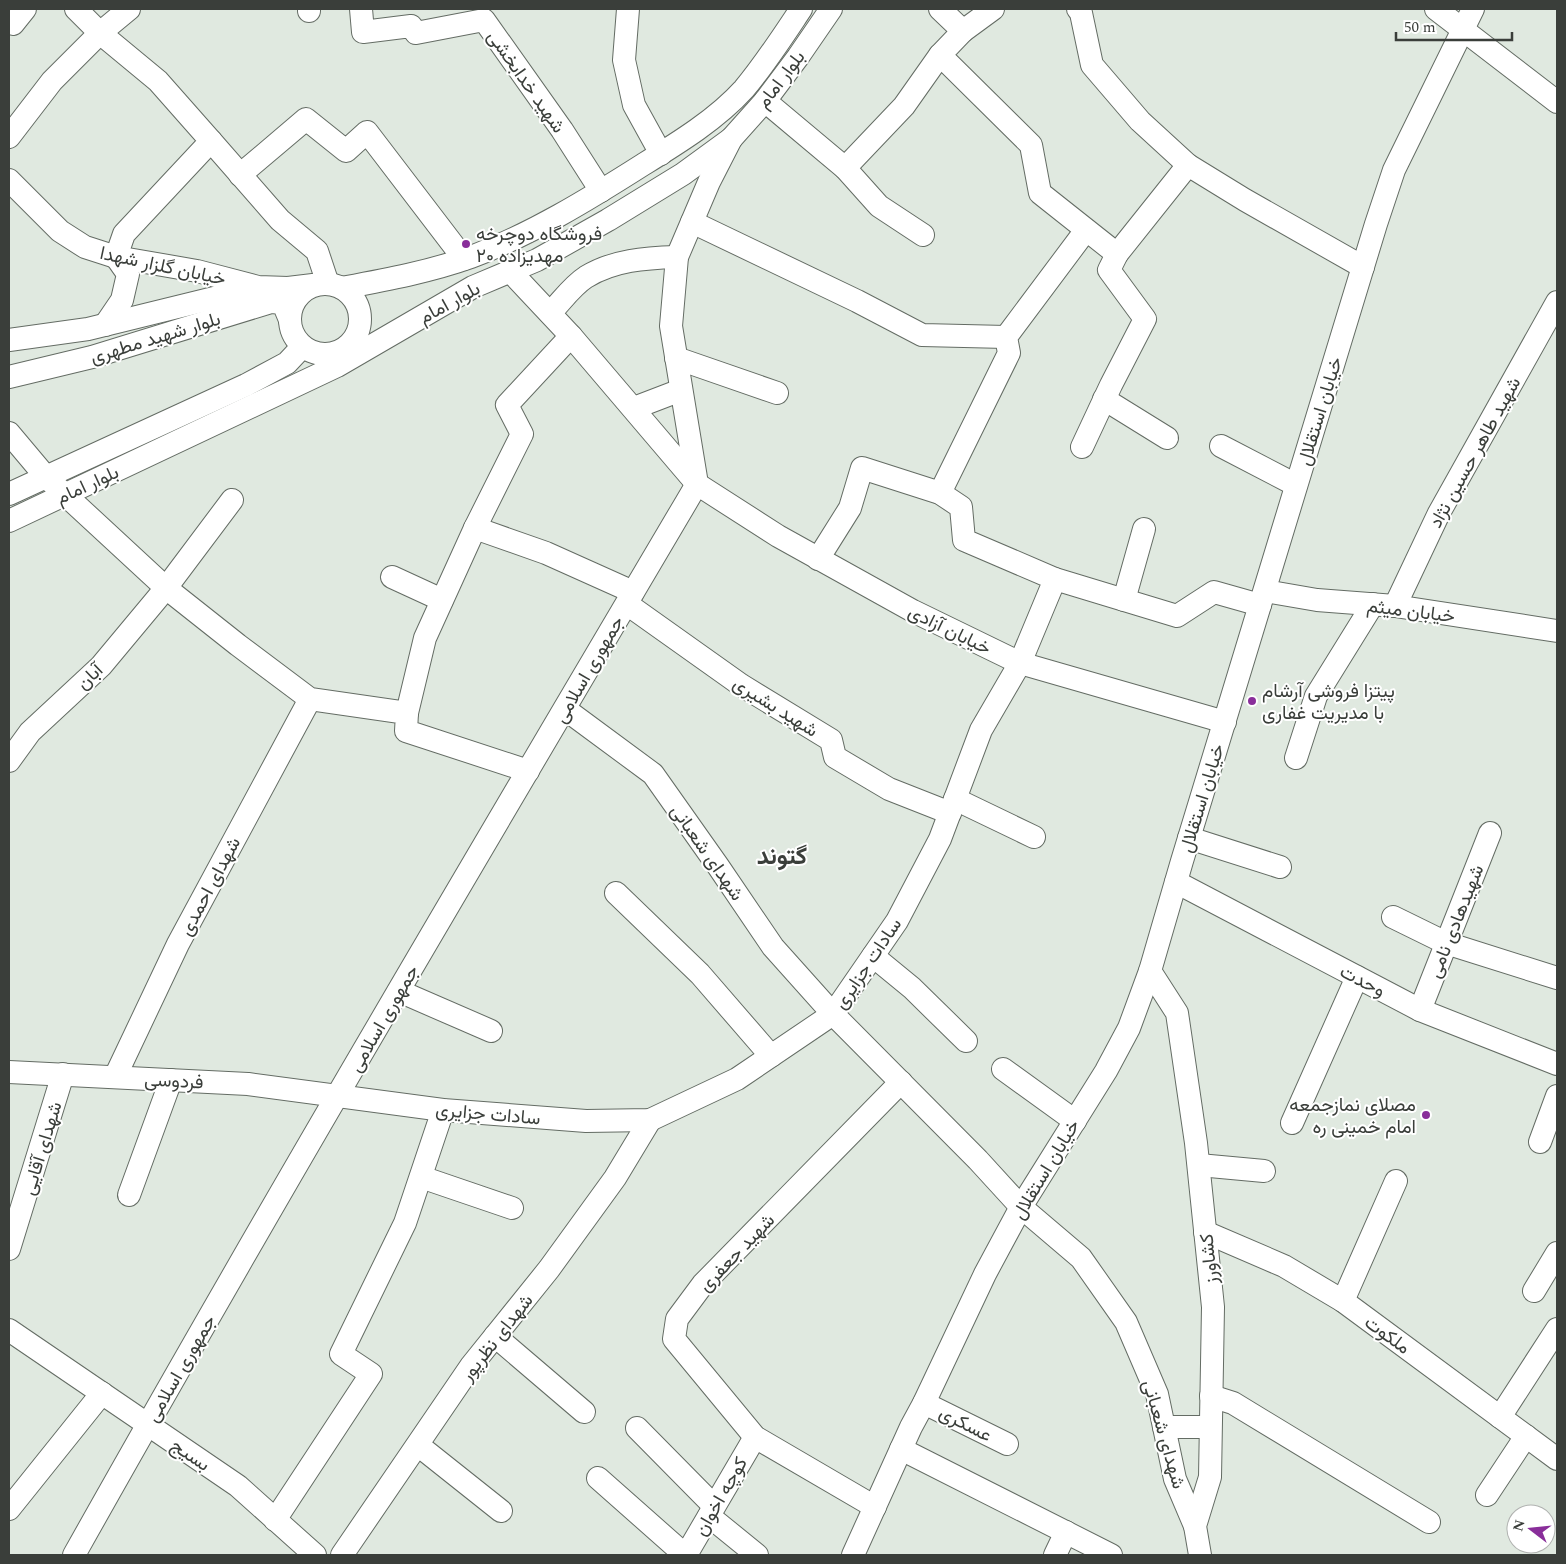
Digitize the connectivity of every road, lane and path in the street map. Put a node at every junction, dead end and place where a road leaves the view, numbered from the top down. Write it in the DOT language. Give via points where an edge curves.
graph roads {
  1 [pos="76,9"];
  2 [pos="129,9"];
  3 [pos="362,9"];
  4 [pos="628,9"];
  5 [pos="801,9"];
  6 [pos="831,9"];
  7 [pos="940,9"];
  8 [pos="993,9"];
  9 [pos="1078,9"];
  10 [pos="1436,9"];
  11 [pos="1474,9"];
  12 [pos="1464,30"];
  13 [pos="964,31"];
  14 [pos="100,33"];
  15 [pos="940,55"];
  16 [pos="765,101"];
  17 [pos="1557,102"];
  18 [pos="9,137"];
  19 [pos="731,139"];
  20 [pos="211,141"];
  21 [pos="661,154"];
  22 [pos="1188,165"];
  23 [pos="845,168"];
  24 [pos="240,175"];
  25 [pos="9,180"];
  26 [pos="601,191"];
  27 [pos="692,222"];
  28 [pos="1086,230"];
  29 [pos="923,235"];
  30 [pos="1117,254"];
  31 [pos="116,257"];
  32 [pos="677,257"];
  33 [pos="464,259"];
  34 [pos="1362,267"];
  35 [pos="510,271"];
  36 [pos="328,286"];
  37 [pos="258,287"];
  38 [pos="1557,302"];
  39 [pos="550,313"];
  40 [pos="290,320"];
  41 [pos="105,325"];
  42 [pos="398,331"];
  43 [pos="571,336"];
  44 [pos="1006,337"];
  45 [pos="9,340"];
  46 [pos="302,347"];
  47 [pos="337,352"];
  48 [pos="676,358"];
  49 [pos="9,377"];
  50 [pos="313,377"];
  51 [pos="681,390"];
  52 [pos="777,392"];
  53 [pos="1104,399"];
  54 [pos="634,408"];
  55 [pos="9,433"];
  56 [pos="1167,438"];
  57 [pos="1082,446"];
  58 [pos="1221,446"];
  59 [pos="46,477"];
  60 [pos="697,484"];
  61 [pos="1296,485"];
  62 [pos="940,493"];
  63 [pos="9,494"];
  64 [pos="64,494"];
  65 [pos="232,500"];
  66 [pos="9,520"];
  67 [pos="475,528"];
  68 [pos="1144,529"];
  69 [pos="818,559"];
  70 [pos="392,577"];
  71 [pos="1055,579"];
  72 [pos="166,588"];
  73 [pos="630,598"];
  74 [pos="1263,598"];
  75 [pos="442,600"];
  76 [pos="1124,600"];
  77 [pos="1373,604"];
  78 [pos="1395,606"];
  79 [pos="1557,631"];
  80 [pos="1020,663"];
  81 [pos="310,698"];
  82 [pos="564,710"];
  83 [pos="407,713"];
  84 [pos="1225,722"];
  85 [pos="1296,758"];
  86 [pos="9,761"];
  87 [pos="528,771"];
  88 [pos="952,806"];
  89 [pos="1490,833"];
  90 [pos="1034,837"];
  91 [pos="1189,838"];
  92 [pos="1280,867"];
  93 [pos="1176,882"];
  94 [pos="616,893"];
  95 [pos="1393,916"];
  96 [pos="1446,943"];
  97 [pos="873,956"];
  98 [pos="1150,970"];
  99 [pos="1357,977"];
  100 [pos="1557,978"];
  101 [pos="399,992"];
  102 [pos="1420,1010"];
  103 [pos="833,1014"];
  104 [pos="491,1031"];
  105 [pos="966,1041"];
  106 [pos="771,1056"];
  107 [pos="1557,1064"];
  108 [pos="1002,1069"];
  109 [pos="9,1072"];
  110 [pos="63,1074"];
  111 [pos="115,1077"];
  112 [pos="171,1080"];
  113 [pos="901,1082"];
  114 [pos="338,1095"];
  115 [pos="1557,1096"];
  116 [pos="444,1110"];
  117 [pos="650,1120"];
  118 [pos="1075,1121"];
  119 [pos="1292,1123"];
  120 [pos="1540,1142"];
  121 [pos="1199,1165"];
  122 [pos="1264,1172"];
  123 [pos="421,1177"];
  124 [pos="1396,1181"];
  125 [pos="129,1195"];
  126 [pos="1021,1206"];
  127 [pos="512,1208"];
  128 [pos="1205,1232"];
  129 [pos="9,1249"];
  130 [pos="1557,1253"];
  131 [pos="1534,1292"];
  132 [pos="1343,1301"];
  133 [pos="1557,1329"];
  134 [pos="9,1330"];
  135 [pos="495,1336"];
  136 [pos="102,1393"];
  137 [pos="1211,1396"];
  138 [pos="924,1402"];
  139 [pos="584,1412"];
  140 [pos="1500,1417"];
  141 [pos="148,1424"];
  142 [pos="1164,1427"];
  143 [pos="1210,1427"];
  144 [pos="637,1428"];
  145 [pos="1526,1436"];
  146 [pos="755,1437"];
  147 [pos="1007,1444"];
  148 [pos="418,1445"];
  149 [pos="902,1449"];
  150 [pos="1557,1459"];
  151 [pos="598,1478"];
  152 [pos="1487,1495"];
  153 [pos="875,1507"];
  154 [pos="9,1510"];
  155 [pos="501,1511"];
  156 [pos="712,1511"];
  157 [pos="275,1520"];
  158 [pos="1429,1522"];
  159 [pos="1194,1526"];
  160 [pos="1066,1532"];
  161 [pos="74,1555"];
  162 [pos="315,1555"];
  163 [pos="342,1555"];
  164 [pos="685,1555"];
  165 [pos="757,1555"];
  166 [pos="853,1555"];
  167 [pos="1055,1555"];
  168 [pos="1112,1555"];
  169 [pos="1200,1555"];
  1 -- 14 [label="street"];
  2 -- 14 [label="street"];
  3 -- 26 [label="street, شهید خدابخشی" via="363,32 411,26 416,32 484,20"];
  4 -- 21 [label="street" via="624,60 634,105"];
  5 -- 21 [label="street, بلوار امام" via="743,89 713,117"];
  6 -- 16 [label="street, بلوار امام"];
  7 -- 13 [label="street"];
  8 -- 13 [label="street"];
  9 -- 22 [label="street" via="1092,65 1140,121"];
  10 -- 12 [label="street"];
  11 -- 12 [label="street, خیابان استقلال"];
  12 -- 17 [label="street"];
  12 -- 34 [label="street, خیابان استقلال" via="1394,170"];
  13 -- 15 [label="street"];
  14 -- 18 [label="street" via="52,81"];
  14 -- 20 [label="street" via="158,81"];
  15 -- 23 [label="street" via="904,106"];
  15 -- 28 [label="street" via="1031,145 1040,193"];
  16 -- 19 [label="street, بلوار امام"];
  16 -- 23 [label="street"];
  19 -- 27 [label="street"];
  19 -- 35 [label="street, بلوار امام" via="683,174 608,220 537,260"];
  20 -- 24 [label="street"];
  20 -- 31 [label="street" via="124,234"];
  21 -- 26 [label="street, بلوار امام"];
  22 -- 30 [label="street"];
  22 -- 34 [label="street"];
  23 -- 29 [label="street" via="879,206"];
  24 -- 33 [label="street" via="306,119 346,151 367,132"];
  24 -- 36 [label="street" via="280,220 317,251"];
  25 -- 31 [label="street, خیابان گلزار شهدا" via="60,231 85,247"];
  26 -- 33 [label="street, بلوار امام" via="529,231"];
  27 -- 32 [label="street"];
  27 -- 44 [label="street" via="922,335"];
  28 -- 30 [label="street"];
  28 -- 44 [label="street"];
  30 -- 53 [label="street" via="1109,270 1145,319"];
  31 -- 37 [label="street, خیابان گلزار شهدا" via="198,271"];
  31 -- 41 [label="street" via="128,274 122,300"];
  32 -- 39 [label="street" via="642,258 612,265 585,278"];
  32 -- 48 [label="street" via="671,326"];
  33 -- 36 [label="street, بلوار امام" via="405,276"];
  34 -- 61 [label="street, خیابان استقلال"];
  35 -- 39 [label="street"];
  35 -- 42 [label="street, بلوار امام" via="473,287"];
  36 -- 37 [label="street, خیابان گلزار شهدا"];
  36 -- 40 [label="street" via="301,294 293,306"];
  36 -- 47 [label="street" via="354,297 359,311 360,325 355,339"];
  37 -- 41 [label="street, بلوار شهید مطهری"];
  38 -- 78 [label="street, شهید طاهر حسین نژاد" via="1439,513"];
  39 -- 43 [label="street"];
  40 -- 46 [label="street"];
  40 -- 49 [label="street, بلوار شهید مطهری" via="283,303 270,302 92,357"];
  41 -- 45 [label="street, بلوار شهید مطهری"];
  42 -- 47 [label="street"];
  42 -- 50 [label="street, بلوار امام"];
  43 -- 54 [label="street"];
  43 -- 67 [label="street" via="507,405 522,434"];
  44 -- 62 [label="street" via="1009,353"];
  46 -- 47 [label="street" via="316,353"];
  46 -- 59 [label="street, بلوار امام" via="287,363 246,385"];
  47 -- 50 [label="street"];
  48 -- 51 [label="street"];
  48 -- 52 [label="street"];
  50 -- 64 [label="street, بلوار امام"];
  51 -- 54 [label="street"];
  51 -- 60 [label="street"];
  53 -- 56 [label="street"];
  53 -- 57 [label="street"];
  54 -- 60 [label="street"];
  55 -- 59 [label="street"];
  58 -- 61 [label="street"];
  59 -- 63 [label="street, بلوار امام"];
  59 -- 64 [label="street"];
  60 -- 69 [label="street, خیابان آزادی"];
  60 -- 73 [label="street, جمهوری اسلامی"];
  61 -- 74 [label="street, خیابان استقلال"];
  62 -- 69 [label="street" via="862,468 850,508"];
  62 -- 71 [label="street" via="960,507 964,540"];
  64 -- 66 [label="street, بلوار امام"];
  64 -- 72 [label="street"];
  65 -- 72 [label="street, آبان"];
  67 -- 73 [label="street, شهید بشیری" via="546,553"];
  67 -- 75 [label="street"];
  68 -- 76 [label="street"];
  69 -- 80 [label="street, خیابان آزادی" via="913,611"];
  70 -- 75 [label="street"];
  71 -- 76 [label="street, خیابان میثم"];
  71 -- 80 [label="street, سادات جزایری"];
  72 -- 81 [label="street"];
  72 -- 86 [label="street, آبان" via="101,666 30,732"];
  73 -- 82 [label="street, جمهوری اسلامی"];
  73 -- 88 [label="street, شهید بشیری" via="741,685 831,740 835,757 889,789"];
  74 -- 76 [label="street, خیابان میثم" via="1214,592 1177,616"];
  74 -- 77 [label="street, خیابان میثم"];
  74 -- 84 [label="street, خیابان استقلال"];
  75 -- 83 [label="street" via="425,638"];
  77 -- 78 [label="street, خیابان میثم"];
  77 -- 85 [label="street" via="1316,696"];
  78 -- 79 [label="street, خیابان میثم"];
  80 -- 84 [label="street, خیابان آزادی"];
  80 -- 88 [label="street, سادات جزایری" via="981,730"];
  81 -- 83 [label="street"];
  81 -- 111 [label="street, شهدای احمدی" via="178,944"];
  82 -- 87 [label="street, جمهوری اسلامی"];
  82 -- 103 [label="street, شهدای شعبانی" via="653,774 773,947"];
  83 -- 87 [label="street" via="406,731"];
  84 -- 91 [label="street, خیابان استقلال"];
  87 -- 101 [label="street, جمهوری اسلامی"];
  88 -- 90 [label="street, شهید بشیری"];
  88 -- 97 [label="street, سادات جزایری" via="940,839 897,921"];
  89 -- 96 [label="street, شهیدهادی نامی"];
  91 -- 92 [label="street"];
  91 -- 93 [label="street, خیابان استقلال"];
  93 -- 98 [label="street, خیابان استقلال"];
  93 -- 99 [label="street, وحدت"];
  94 -- 106 [label="street" via="700,974"];
  95 -- 96 [label="street"];
  96 -- 100 [label="street"];
  96 -- 102 [label="street, شهیدهادی نامی"];
  97 -- 103 [label="street, سادات جزایری"];
  97 -- 105 [label="street" via="912,988"];
  98 -- 118 [label="street, خیابان استقلال" via="1129,1028"];
  98 -- 121 [label="street, کشاورز" via="1178,1013"];
  99 -- 102 [label="street, وحدت"];
  99 -- 119 [label="street"];
  101 -- 104 [label="street"];
  101 -- 114 [label="street, جمهوری اسلامی"];
  102 -- 107 [label="street, وحدت"];
  103 -- 106 [label="street, سادات جزایری"];
  103 -- 113 [label="street, شهدای شعبانی"];
  106 -- 117 [label="street, سادات جزایری" via="737,1080"];
  108 -- 118 [label="street"];
  109 -- 110 [label="street, فردوسی"];
  110 -- 111 [label="street, فردوسی"];
  110 -- 129 [label="street, شهدای آقایی"];
  111 -- 112 [label="street, فردوسی"];
  112 -- 114 [label="street, فردوسی" via="248,1084"];
  112 -- 125 [label="street"];
  113 -- 126 [label="street, شهدای شعبانی"];
  113 -- 146 [label="street, شهید جعفری" via="703,1284 677,1319 674,1339"];
  114 -- 116 [label="street, سادات جزایری"];
  114 -- 141 [label="street, جمهوری اسلامی"];
  115 -- 120 [label="street"];
  116 -- 117 [label="street, سادات جزایری" via="586,1122"];
  116 -- 123 [label="street"];
  117 -- 135 [label="street, شهدای نظرپور" via="614,1178 549,1269"];
  118 -- 126 [label="street, خیابان استقلال"];
  121 -- 122 [label="street"];
  121 -- 128 [label="street, کشاورز"];
  123 -- 127 [label="street"];
  123 -- 157 [label="street" via="405,1223 341,1354 371,1374"];
  124 -- 132 [label="street"];
  126 -- 138 [label="street, خیابان استقلال"];
  126 -- 142 [label="street, شهدای شعبانی" via="1081,1258 1126,1322 1157,1394"];
  128 -- 132 [label="street, ملکوت" via="1284,1266"];
  128 -- 137 [label="street, کشاورز" via="1213,1307"];
  130 -- 131 [label="street"];
  132 -- 140 [label="street, ملکوت"];
  133 -- 140 [label="street"];
  134 -- 136 [label="street, بسیج"];
  135 -- 139 [label="street"];
  135 -- 148 [label="street, شهدای نظرپور"];
  136 -- 141 [label="street, بسیج"];
  136 -- 154 [label="street"];
  137 -- 143 [label="street, کشاورز"];
  137 -- 158 [label="street" via="1233,1403"];
  138 -- 147 [label="street, عسکری"];
  138 -- 149 [label="street, خیابان استقلال"];
  140 -- 145 [label="street, ملکوت"];
  141 -- 157 [label="street, بسیج" via="238,1486"];
  141 -- 161 [label="street, جمهوری اسلامی"];
  142 -- 143 [label="street"];
  142 -- 159 [label="street, شهدای شعبانی" via="1176,1479"];
  143 -- 159 [label="street, کشاورز" via="1210,1477"];
  144 -- 156 [label="street"];
  145 -- 150 [label="street, ملکوت"];
  145 -- 152 [label="street"];
  146 -- 153 [label="street"];
  146 -- 156 [label="street, کوچه اخوان"];
  148 -- 155 [label="street"];
  148 -- 163 [label="street, شهدای نظرپور"];
  149 -- 153 [label="street, خیابان استقلال"];
  149 -- 160 [label="street"];
  151 -- 164 [label="street"];
  153 -- 166 [label="street, خیابان استقلال"];
  156 -- 164 [label="street, کوچه اخوان"];
  156 -- 165 [label="street"];
  157 -- 162 [label="street, بسیج"];
  159 -- 169 [label="street, کشاورز"];
  160 -- 167 [label="street"];
  160 -- 168 [label="street"];
}
